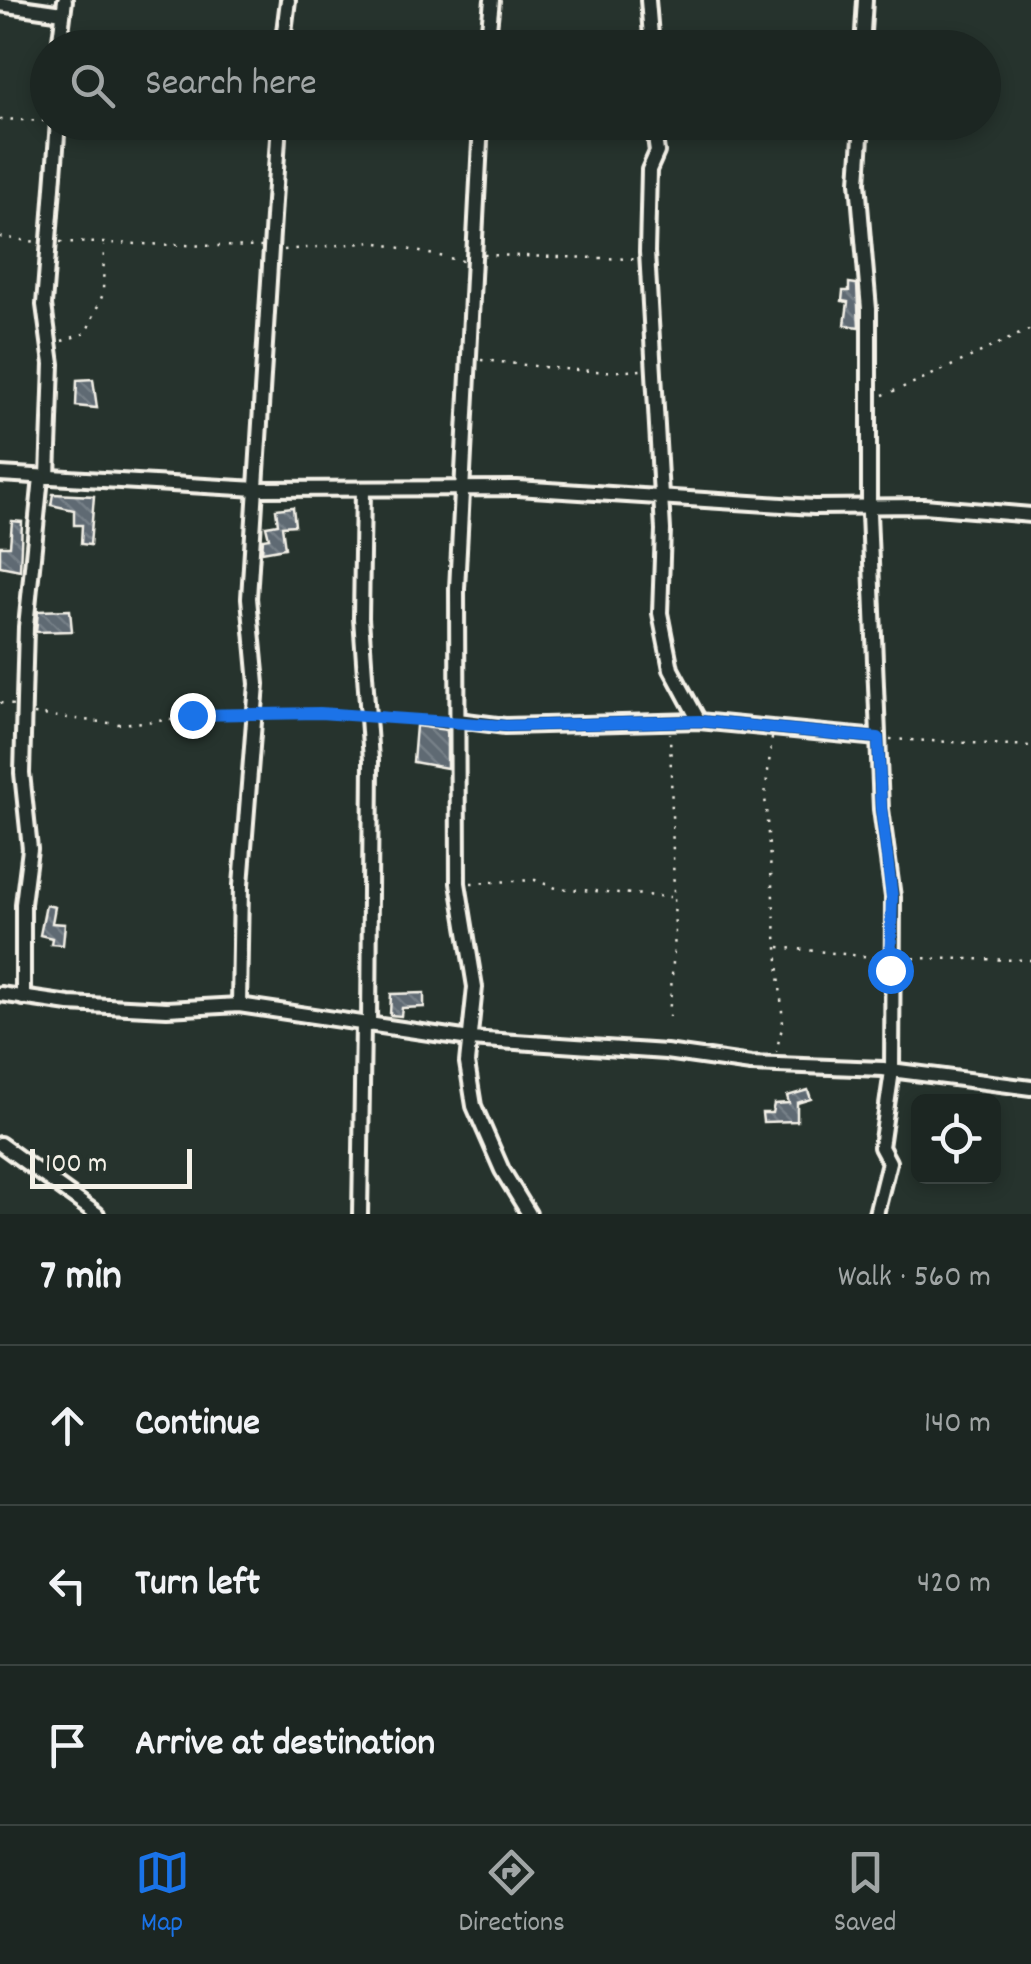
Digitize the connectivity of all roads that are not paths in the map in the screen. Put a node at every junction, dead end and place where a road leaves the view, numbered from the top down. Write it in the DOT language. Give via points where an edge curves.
graph roads {
  1 [pos="288,0"];
  2 [pos="492,0"];
  3 [pos="648,0"];
  4 [pos="865,0"];
  5 [pos="0,4"];
  6 [pos="64,6"];
  7 [pos="284,30"];
  8 [pos="490,30"];
  9 [pos="650,30"];
  10 [pos="863,30"];
  11 [pos="58,140"];
  12 [pos="278,140"];
  13 [pos="480,140"];
  14 [pos="656,140"];
  15 [pos="861,140"];
  16 [pos="0,474"];
  17 [pos="44,477"];
  18 [pos="462,488"];
  19 [pos="257,489"];
  20 [pos="363,489"];
  21 [pos="660,496"];
  22 [pos="869,507"];
  23 [pos="1031,515"];
  24 [pos="458,720"];
  25 [pos="699,721"];
  26 [pos="878,738"];
  27 [pos="0,994"];
  28 [pos="23,998"];
  29 [pos="239,1005"];
  30 [pos="366,1024"];
  31 [pos="470,1039"];
  32 [pos="892,1071"];
  33 [pos="1031,1088"];
  34 [pos="0,1144"];
  35 [pos="97,1214"];
  36 [pos="360,1214"];
  37 [pos="529,1214"];
  38 [pos="876,1214"];
  1 -- 7 [label="street"];
  2 -- 8 [label="street"];
  3 -- 9 [label="street"];
  4 -- 10 [label="street"];
  5 -- 6 [label="street"];
  11 -- 17 [label="street" via="44,305"];
  12 -- 19 [label="street"];
  13 -- 18 [label="street"];
  14 -- 21 [label="street" via="647,261"];
  15 -- 22 [label="street"];
  16 -- 17 [label="street"];
  17 -- 19 [label="street"];
  17 -- 28 [label="street" via="28,588 22,773 30,849"];
  18 -- 20 [label="street"];
  18 -- 21 [label="street"];
  18 -- 24 [label="street"];
  19 -- 20 [label="street"];
  19 -- 29 [label="street" via="249,598 256,670"];
  20 -- 30 [label="street"];
  21 -- 22 [label="street"];
  21 -- 25 [label="street" via="662,629 671,669"];
  22 -- 23 [label="street"];
  22 -- 26 [label="street"];
  24 -- 25 [label="street" via="506,726"];
  24 -- 31 [label="street" via="458,883 474,987"];
  25 -- 26 [label="street"];
  26 -- 32 [label="street" via="892,897"];
  27 -- 28 [label="street"];
  28 -- 29 [label="street" via="167,1009"];
  29 -- 30 [label="street"];
  30 -- 31 [label="street"];
  30 -- 36 [label="street"];
  31 -- 32 [label="street"];
  31 -- 37 [label="street" via="467,1063 478,1118"];
  32 -- 33 [label="street"];
  32 -- 38 [label="street" via="881,1147 889,1162"];
  34 -- 35 [label="street"];
}
